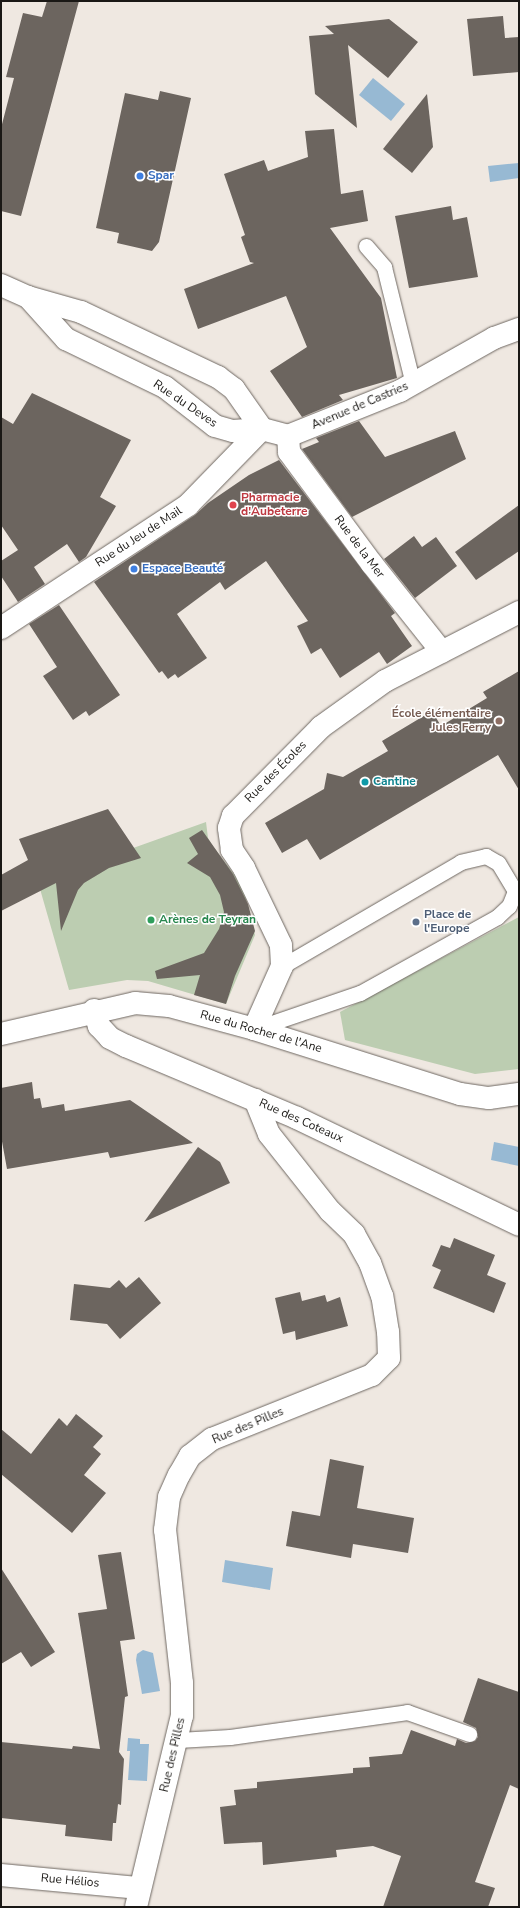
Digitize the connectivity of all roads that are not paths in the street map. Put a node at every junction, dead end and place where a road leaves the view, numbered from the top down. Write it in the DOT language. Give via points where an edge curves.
graph roads {
  1 [pos="366,246"];
  2 [pos="1,286"];
  3 [pos="28,297"];
  4 [pos="519,330"];
  5 [pos="413,384"];
  6 [pos="262,430"];
  7 [pos="288,436"];
  8 [pos="519,612"];
  9 [pos="1,628"];
  10 [pos="442,652"];
  11 [pos="282,966"];
  12 [pos="94,1010"];
  13 [pos="254,1029"];
  14 [pos="1,1034"];
  15 [pos="519,1094"];
  16 [pos="255,1100"];
  17 [pos="519,1225"];
  18 [pos="469,1734"];
  19 [pos="178,1740"];
  20 [pos="1,1875"];
  21 [pos="138,1897"];
  1 -- 5 [label="lane" via="384,267"];
  2 -- 3 [label="street, Rue du Deves"];
  3 -- 6 [label="street, Rue du Deves" via="81,312 218,377 234,389"];
  3 -- 6 [label="street, Rue du Deves" via="66,339 165,387 215,426 233,431"];
  4 -- 5 [label="street, Avenue de Castries" via="494,338"];
  5 -- 7 [label="street, Avenue de Castries"];
  6 -- 7 [label="street"];
  6 -- 9 [label="street, Rue du Jeu de Mail" via="188,505"];
  7 -- 10 [label="street, Rue de la Mer" via="289,452 372,564"];
  8 -- 10 [label="street, Rue des Écoles"];
  10 -- 11 [label="street, Rue des Écoles" via="385,681 321,727 233,816 229,839 281,946"];
  11 -- 13 [label="street, Rue des Écoles"];
  11 -- 13 [label="lane" via="461,862 486,856 498,862 515,891 509,906 497,917 360,993"];
  12 -- 13 [label="street, Rue du Rocher de l'Ane" via="135,1003 169,1006"];
  12 -- 14 [label="street, Rue du Rocher de l'Ane"];
  12 -- 16 [label="street, Rue des Coteaux" via="99,1026 110,1038"];
  13 -- 15 [label="street, Rue du Rocher de l'Ane" via="460,1094 489,1098"];
  16 -- 17 [label="street, Rue des Coteaux"];
  16 -- 19 [label="street, Rue des Pilles" via="268,1134 330,1211 354,1234 370,1263 382,1296 389,1358 372,1375 212,1439 190,1456 179,1475 169,1497 165,1530 182,1683 182,1716"];
  18 -- 19 [label="lane" via="407,1712 230,1737"];
  19 -- 21 [label="street, Rue des Pilles"];
  20 -- 21 [label="street, Rue Hélios"];
}
